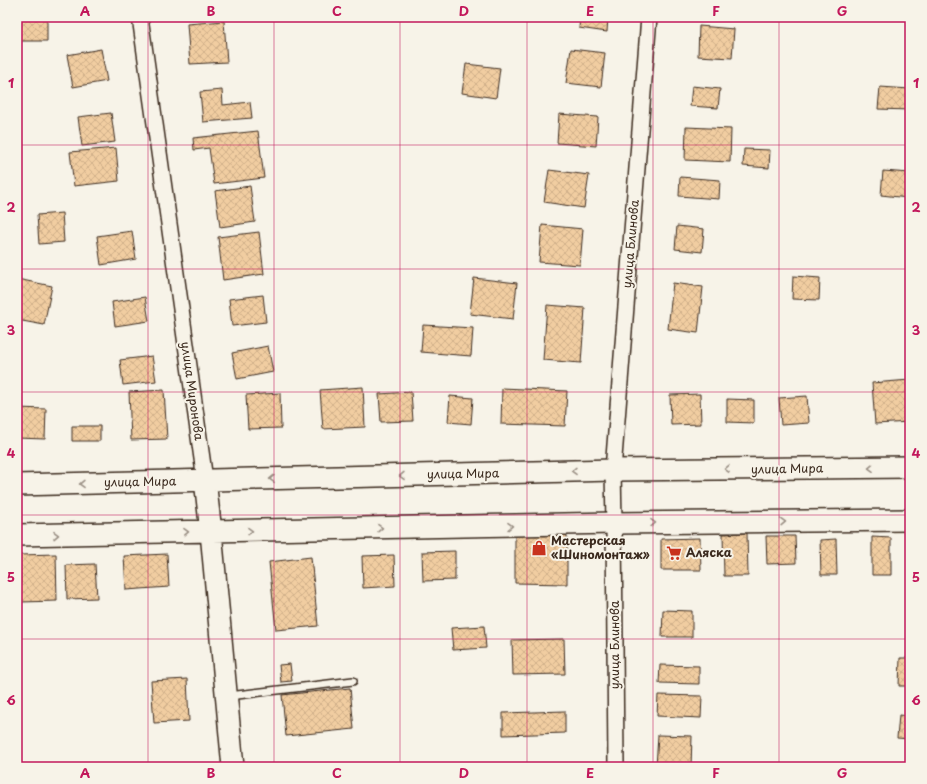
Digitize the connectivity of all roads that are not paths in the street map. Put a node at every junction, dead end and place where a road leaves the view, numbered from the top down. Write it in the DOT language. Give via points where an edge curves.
graph roads {
  1 [pos="140,17"];
  2 [pos="649,17"];
  3 [pos="910,467"];
  4 [pos="613,470"];
  5 [pos="205,480"];
  6 [pos="17,485"];
  7 [pos="910,520"];
  8 [pos="614,524"];
  9 [pos="211,532"];
  10 [pos="17,536"];
  11 [pos="353,681"];
  12 [pos="227,696"];
  13 [pos="233,767"];
  14 [pos="616,767"];
  1 -- 5 [label="street, улица Миронова"];
  2 -- 4 [label="street, улица Блинова"];
  3 -- 4 [label="street, улица Мира, one-way"];
  4 -- 5 [label="street, улица Мира, one-way"];
  4 -- 8 [label="street, улица Блинова"];
  5 -- 6 [label="street, улица Мира, one-way"];
  5 -- 9 [label="street, улица Миронова"];
  8 -- 7 [label="street, one-way"];
  9 -- 8 [label="street, one-way"];
  8 -- 14 [label="street, улица Блинова"];
  10 -- 9 [label="street, one-way"];
  9 -- 12 [label="street, улица Миронова"];
  11 -- 12 [label="lane"];
  12 -- 13 [label="street, улица Миронова"];
}
